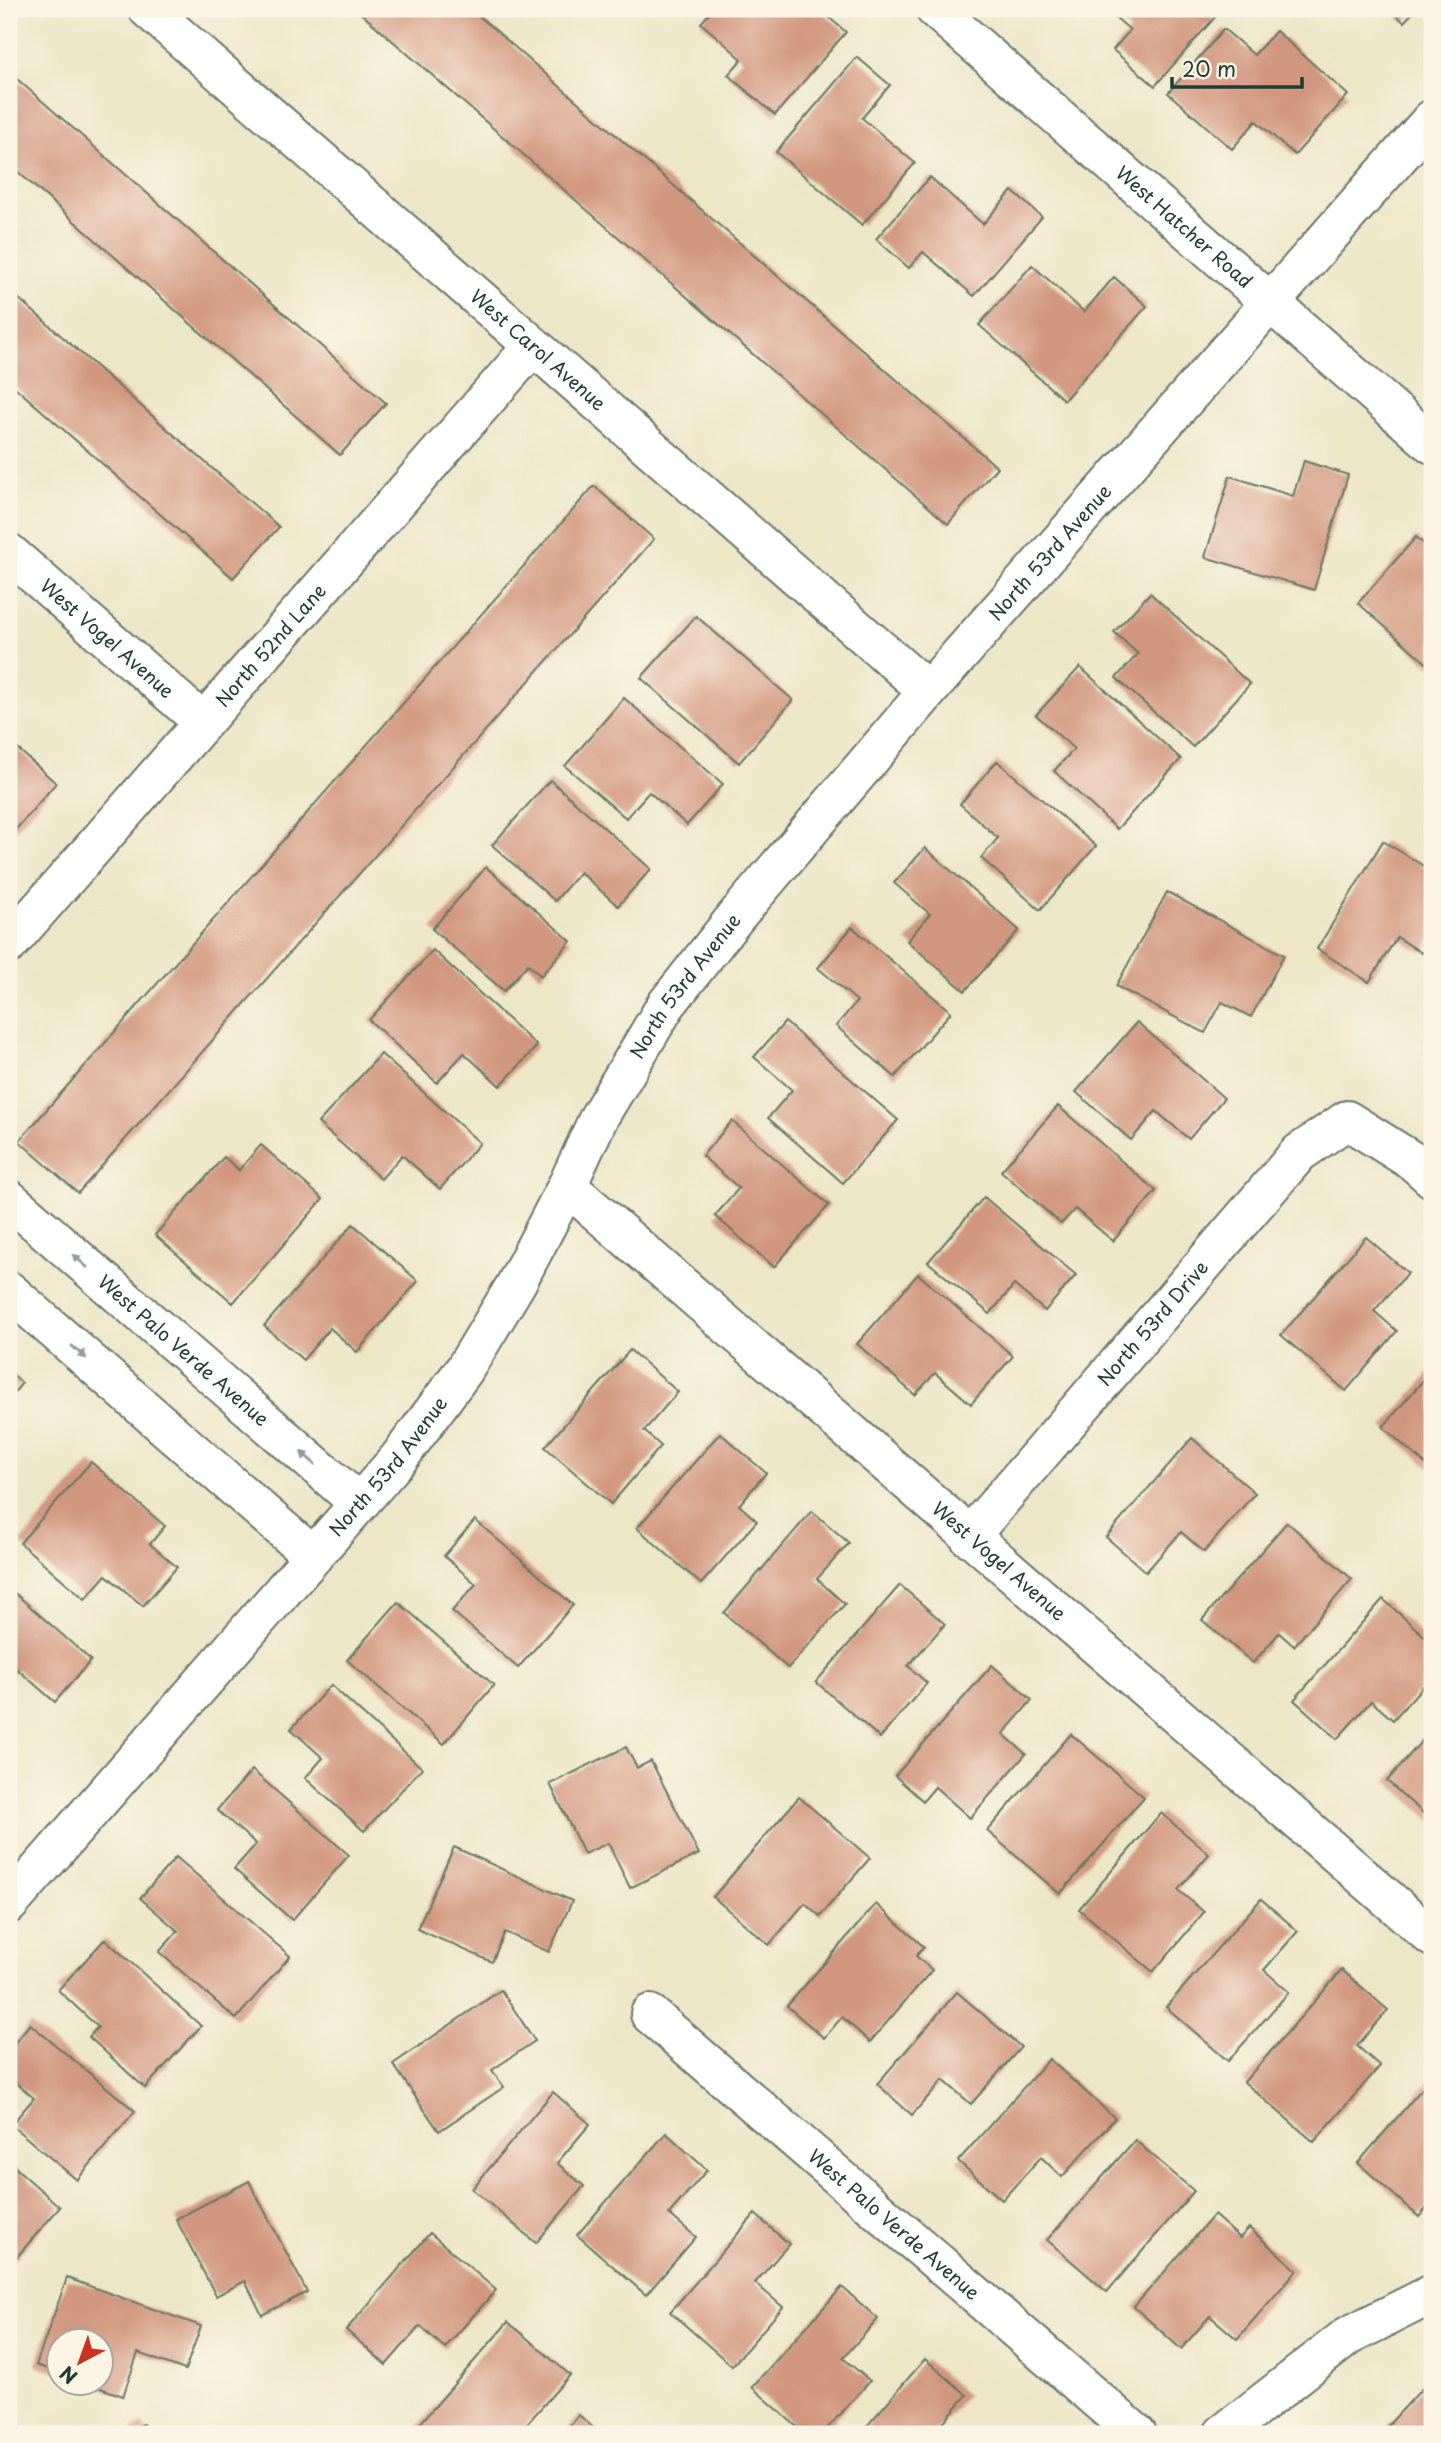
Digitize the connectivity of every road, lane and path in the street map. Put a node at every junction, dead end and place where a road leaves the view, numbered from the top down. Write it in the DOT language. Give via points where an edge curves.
graph roads {
  1 [pos="148,9"];
  2 [pos="935,9"];
  3 [pos="1432,119"];
  4 [pos="1269,302"];
  5 [pos="533,346"];
  6 [pos="1432,444"];
  7 [pos="9,553"];
  8 [pos="928,691"];
  9 [pos="203,722"];
  10 [pos="9,944"];
  11 [pos="1432,1178"];
  12 [pos="567,1186"];
  13 [pos="9,1199"];
  14 [pos="9,1292"];
  15 [pos="359,1503"];
  16 [pos="969,1537"];
  17 [pos="313,1556"];
  18 [pos="9,1904"];
  19 [pos="1432,1937"];
  20 [pos="649,2014"];
  21 [pos="1432,2294"];
  22 [pos="1137,2434"];
  23 [pos="1223,2434"];
  1 -- 5 [label="street, West Carol Avenue"];
  2 -- 4 [label="street, West Hatcher Road"];
  3 -- 4 [label="street, North 53rd Avenue"];
  4 -- 6 [label="street, West Hatcher Road"];
  4 -- 8 [label="street, North 53rd Avenue"];
  5 -- 8 [label="street, West Carol Avenue"];
  5 -- 9 [label="street, North 52nd Lane"];
  7 -- 9 [label="street, West Vogel Avenue"];
  8 -- 12 [label="street, North 53rd Avenue" via="666,1005 599,1116"];
  9 -- 10 [label="street, North 52nd Lane"];
  11 -- 16 [label="street, North 53rd Drive" via="1347,1121 1299,1153"];
  12 -- 15 [label="street, North 53rd Avenue" via="464,1370 399,1458"];
  12 -- 16 [label="street, West Vogel Avenue"];
  15 -- 13 [label="street, West Palo Verde Avenue, one-way"];
  14 -- 17 [label="street, one-way"];
  15 -- 17 [label="street, North 53rd Avenue"];
  16 -- 19 [label="street, West Vogel Avenue"];
  17 -- 18 [label="street, North 53rd Avenue"];
  20 -- 22 [label="street, West Palo Verde Avenue"];
  21 -- 23 [label="street" via="1348,2336"];
}
